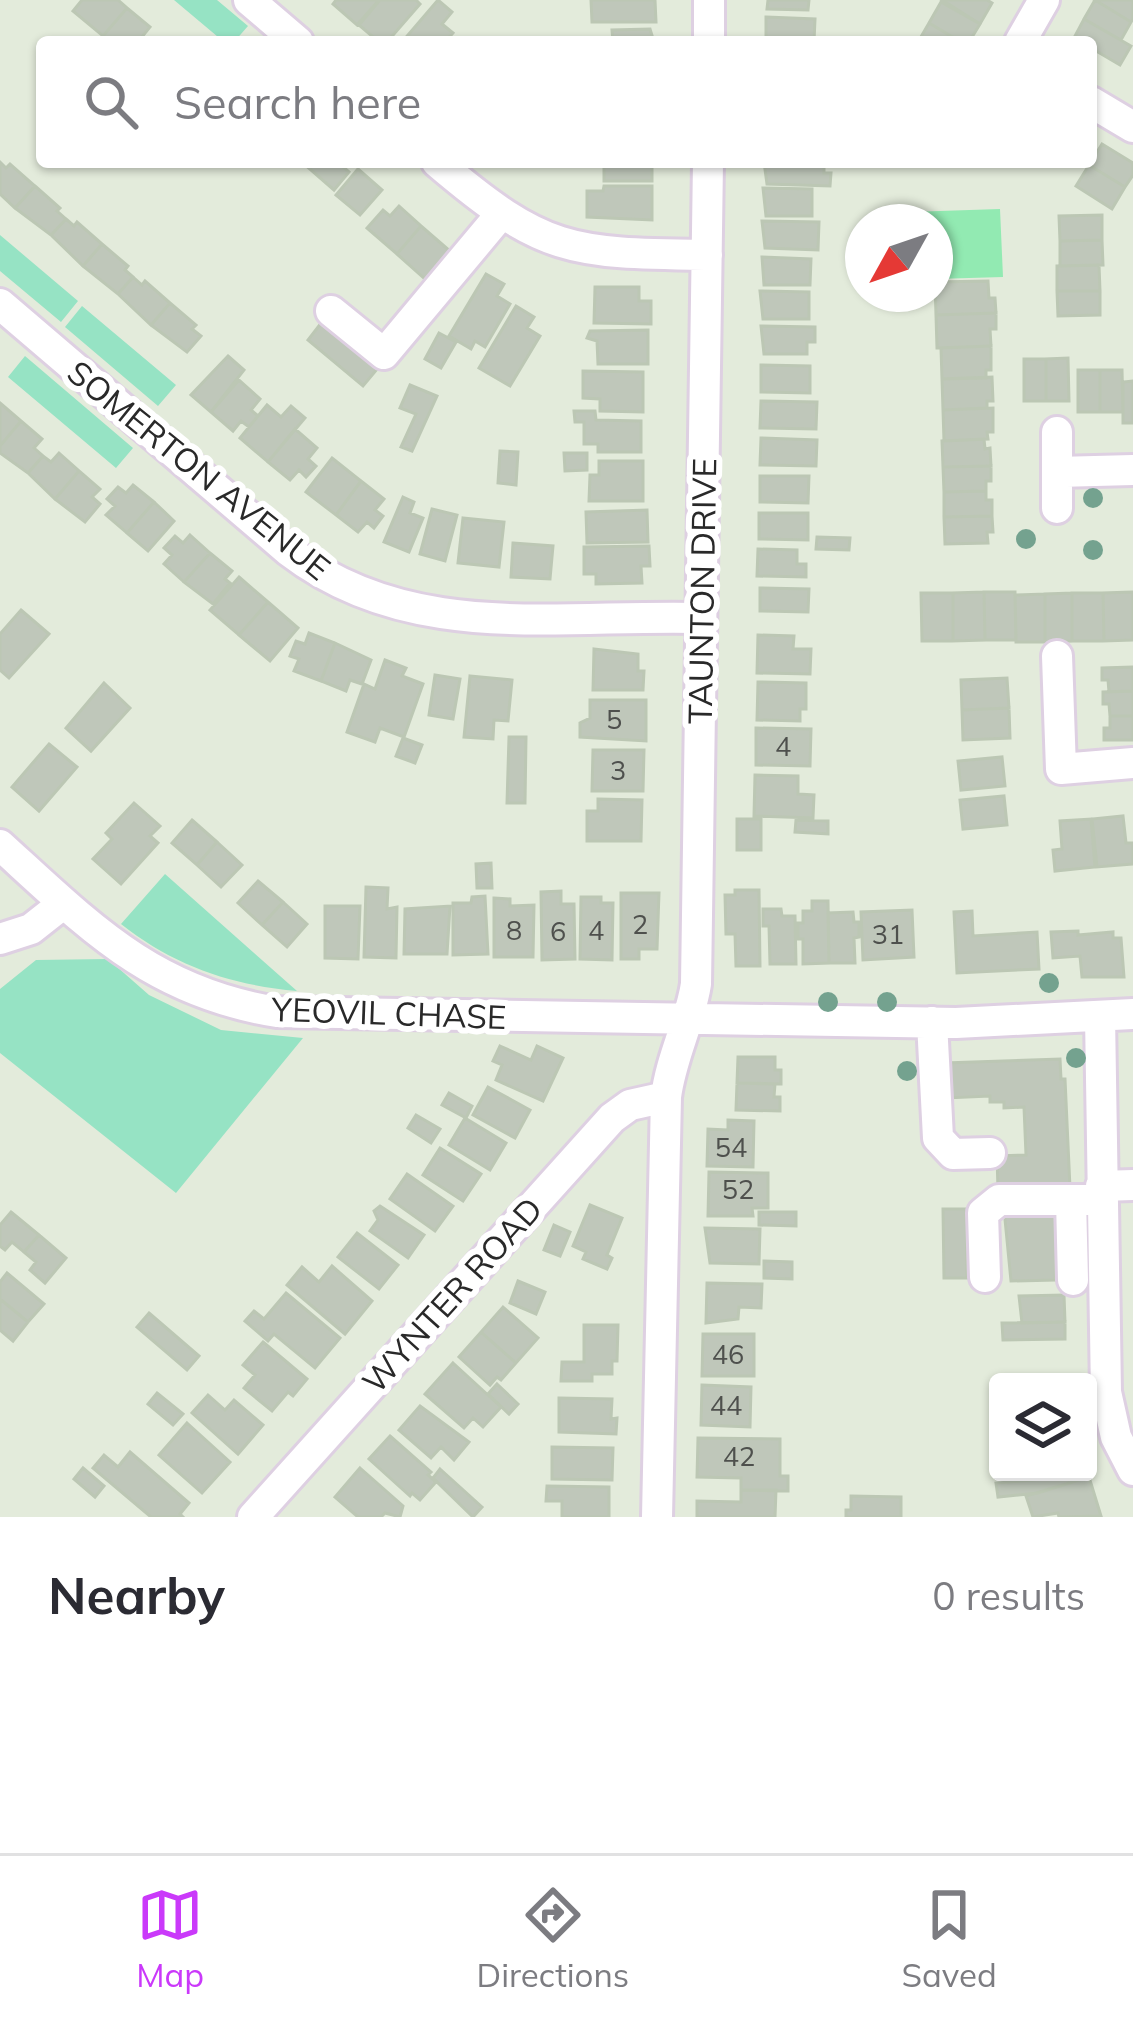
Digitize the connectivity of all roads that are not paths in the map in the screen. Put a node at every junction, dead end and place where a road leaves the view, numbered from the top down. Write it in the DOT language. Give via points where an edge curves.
graph roads {
  1 [pos="249,0"];
  2 [pos="710,0"];
  3 [pos="1044,0"];
  4 [pos="291,36"];
  5 [pos="709,36"];
  6 [pos="1023,36"];
  7 [pos="1097,106"];
  8 [pos="1133,127"];
  9 [pos="444,168"];
  10 [pos="708,168"];
  11 [pos="501,214"];
  12 [pos="707,255"];
  13 [pos="0,304"];
  14 [pos="331,311"];
  15 [pos="1057,431"];
  16 [pos="1133,470"];
  17 [pos="1057,472"];
  18 [pos="1057,508"];
  19 [pos="700,618"];
  20 [pos="1057,656"];
  21 [pos="1133,763"];
  22 [pos="0,845"];
  23 [pos="64,903"];
  24 [pos="0,939"];
  25 [pos="1133,1014"];
  26 [pos="1100,1016"];
  27 [pos="687,1019"];
  28 [pos="932,1022"];
  29 [pos="665,1097"];
  30 [pos="990,1153"];
  31 [pos="1133,1185"];
  32 [pos="1092,1196"];
  33 [pos="985,1276"];
  34 [pos="1073,1280"];
  35 [pos="1133,1470"];
  36 [pos="254,1517"];
  37 [pos="657,1517"];
  1 -- 4 [label="street"];
  2 -- 5 [label="street"];
  3 -- 6 [label="street"];
  7 -- 8 [label="street"];
  9 -- 11 [label="street"];
  10 -- 12 [label="street, TAUNTON DRIVE"];
  11 -- 12 [label="street" via="588,251"];
  11 -- 14 [label="street" via="384,353"];
  12 -- 19 [label="street, TAUNTON DRIVE"];
  13 -- 19 [label="street, SOMERTON AVENUE" via="289,551 351,589 446,616"];
  15 -- 17 [label="street"];
  16 -- 17 [label="street"];
  17 -- 18 [label="street"];
  19 -- 27 [label="street, TAUNTON DRIVE" via="697,951"];
  20 -- 21 [label="street" via="1061,770"];
  22 -- 23 [label="street, YEOVIL CHASE"];
  23 -- 24 [label="street" via="31,929"];
  23 -- 27 [label="street, YEOVIL CHASE" via="150,970 242,1007"];
  25 -- 26 [label="street, YEOVIL CHASE"];
  26 -- 28 [label="street, YEOVIL CHASE"];
  26 -- 32 [label="street"];
  27 -- 28 [label="street, YEOVIL CHASE"];
  27 -- 29 [label="street, TAUNTON DRIVE"];
  28 -- 30 [label="street" via="938,1138 953,1154"];
  29 -- 36 [label="street, WYNTER ROAD" via="612,1118"];
  29 -- 37 [label="street, TAUNTON DRIVE"];
  31 -- 32 [label="street"];
  32 -- 33 [label="street" via="989,1205 982,1213"];
  32 -- 34 [label="street"];
  32 -- 35 [label="street" via="1107,1406"];
}
